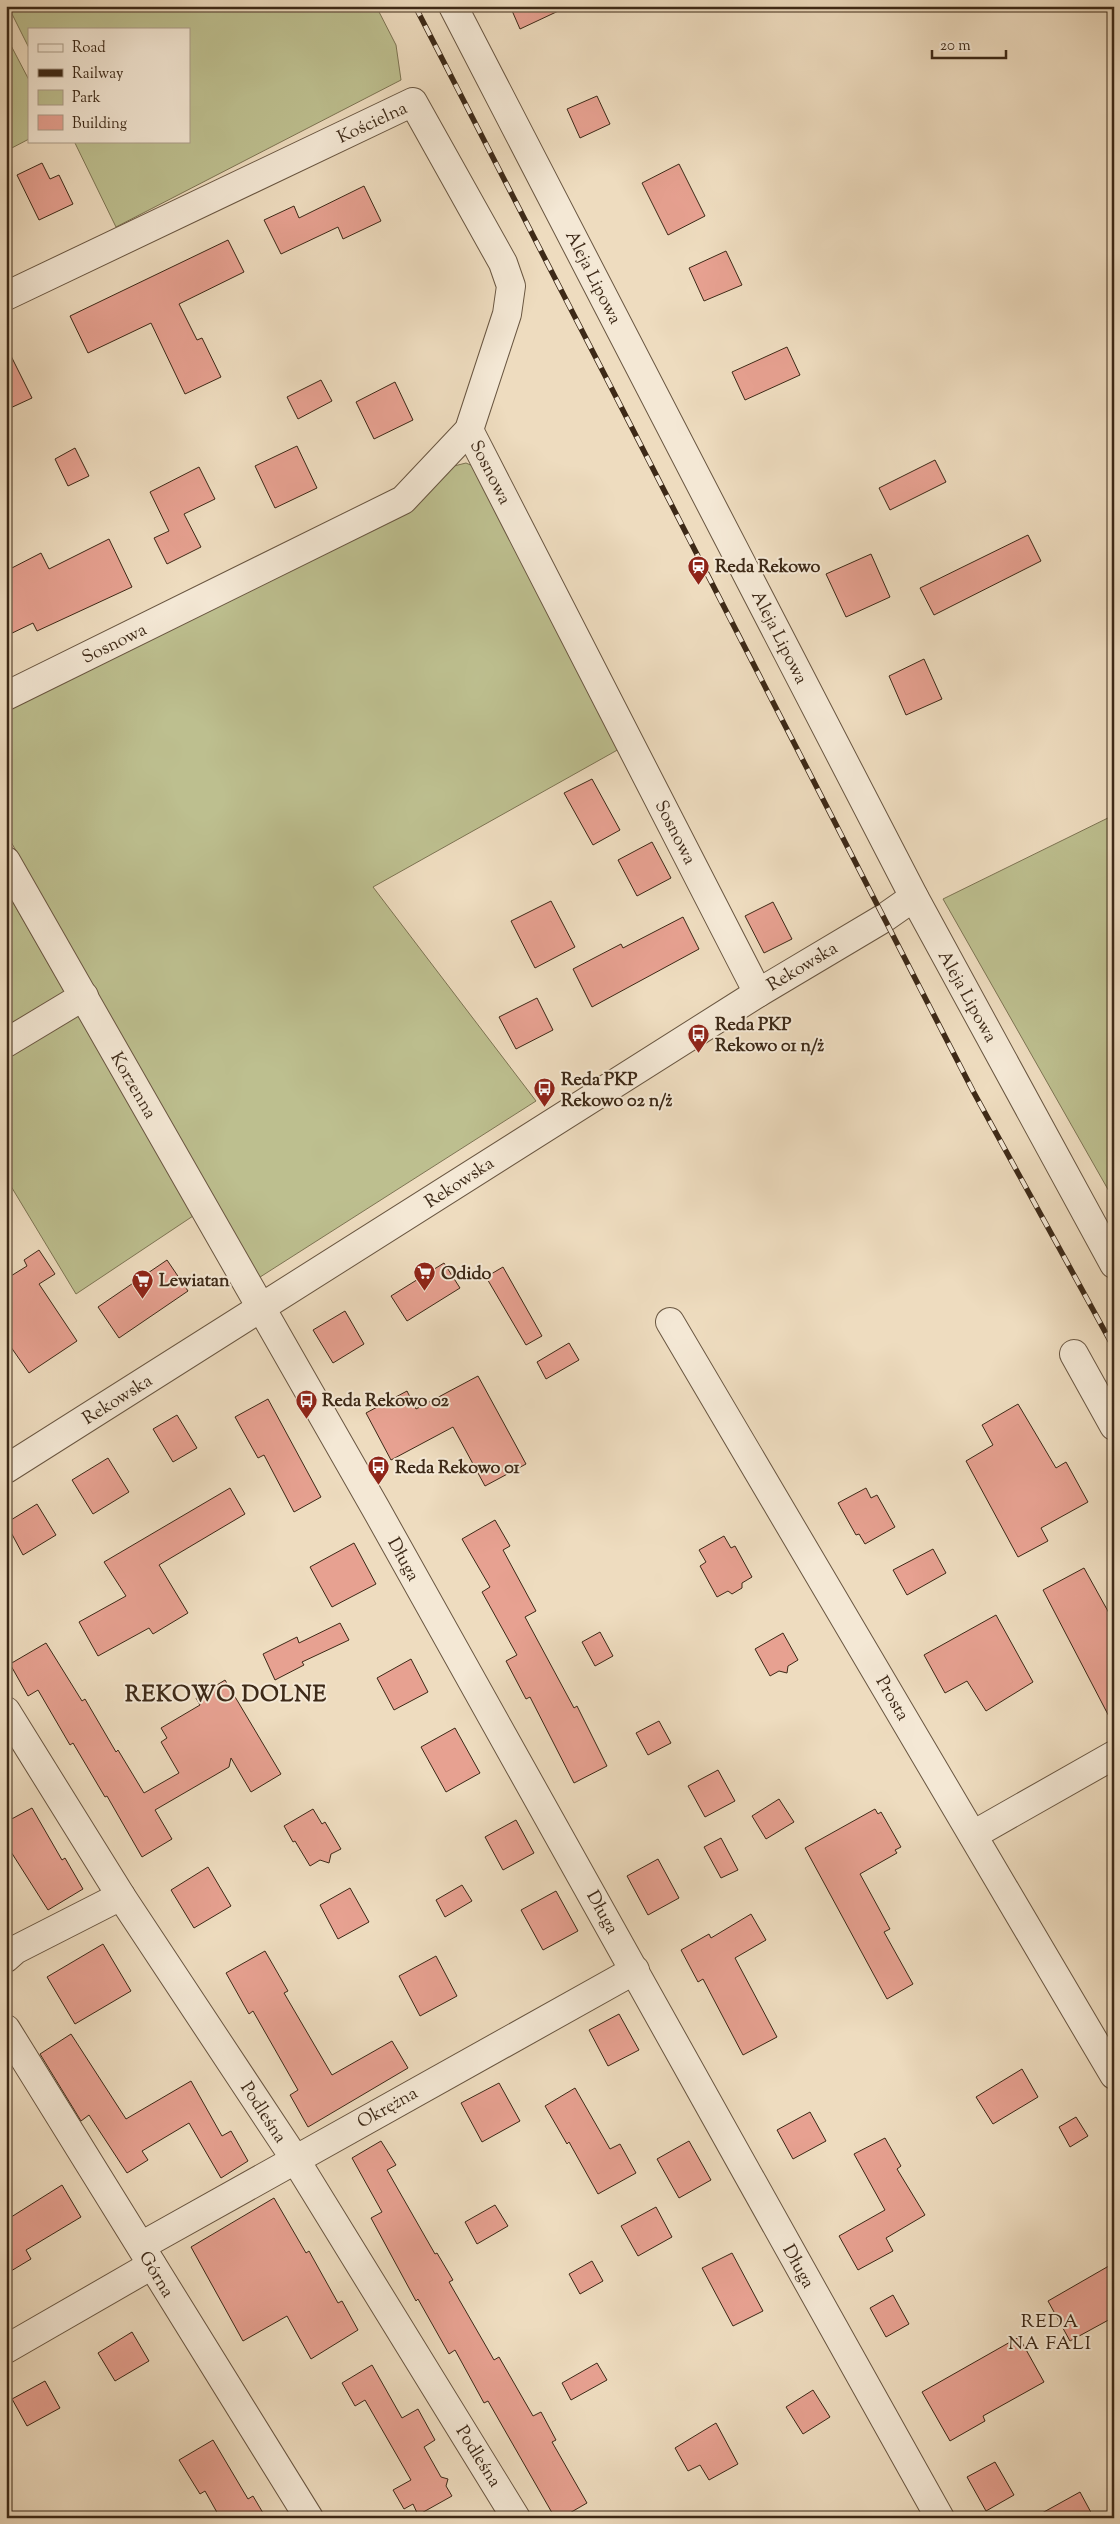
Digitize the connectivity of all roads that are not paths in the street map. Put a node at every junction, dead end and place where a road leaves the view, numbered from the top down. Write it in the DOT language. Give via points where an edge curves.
graph roads {
  1 [pos="453,6"];
  2 [pos="6,296"];
  3 [pos="469,430"];
  4 [pos="6,696"];
  5 [pos="6,862"];
  6 [pos="914,897"];
  7 [pos="758,993"];
  8 [pos="84,996"];
  9 [pos="6,1043"];
  10 [pos="1114,1264"];
  11 [pos="262,1308"];
  12 [pos="670,1322"];
  13 [pos="1074,1354"];
  14 [pos="1114,1426"];
  15 [pos="6,1469"];
  16 [pos="6,1711"];
  17 [pos="1114,1755"];
  18 [pos="973,1834"];
  19 [pos="121,1896"];
  20 [pos="6,1958"];
  21 [pos="635,1970"];
  22 [pos="6,2029"];
  23 [pos="1114,2075"];
  24 [pos="295,2158"];
  25 [pos="146,2256"];
  26 [pos="6,2349"];
  27 [pos="309,2518"];
  28 [pos="516,2518"];
  29 [pos="940,2518"];
  1 -- 6 [label="street, Aleja Lipowa"];
  2 -- 3 [label="street, Kościelna" via="413,102 503,263 511,286 507,314"];
  3 -- 4 [label="street, Sosnowa" via="403,500"];
  3 -- 7 [label="street, Sosnowa"];
  5 -- 8 [label="street, Korzenna"];
  6 -- 7 [label="street, Rekowska"];
  6 -- 10 [label="street, Aleja Lipowa"];
  7 -- 11 [label="street, Rekowska"];
  8 -- 9 [label="street"];
  8 -- 11 [label="street, Korzenna"];
  11 -- 15 [label="street, Rekowska"];
  11 -- 21 [label="street, Długa"];
  12 -- 18 [label="street, Prosta"];
  13 -- 14 [label="street"];
  16 -- 19 [label="street, Podleśna"];
  17 -- 18 [label="street"];
  18 -- 23 [label="street, Prosta"];
  19 -- 20 [label="street" via="15,1950"];
  19 -- 24 [label="street, Podleśna"];
  21 -- 24 [label="street, Okrężna"];
  21 -- 29 [label="street, Długa"];
  22 -- 25 [label="street, Górna"];
  24 -- 25 [label="street, Okrężna"];
  24 -- 28 [label="street, Podleśna"];
  25 -- 26 [label="street, Okrężna"];
  25 -- 27 [label="street, Górna"];
}
